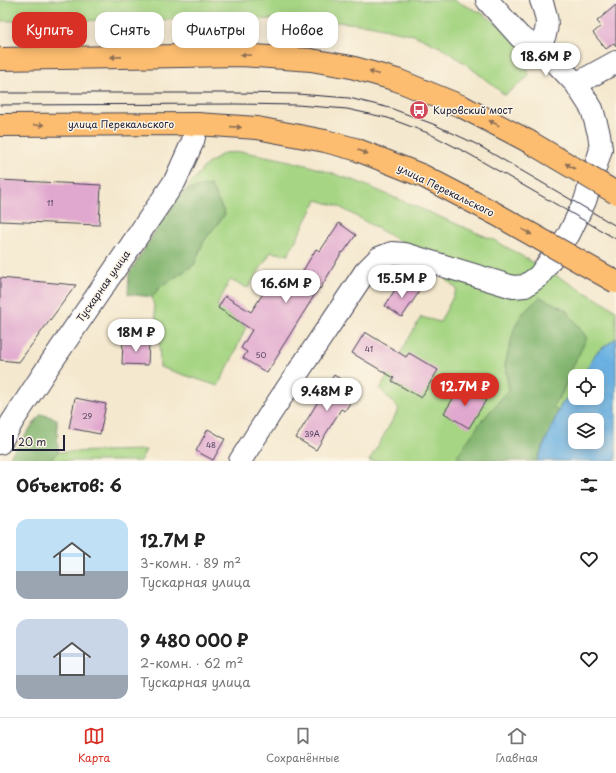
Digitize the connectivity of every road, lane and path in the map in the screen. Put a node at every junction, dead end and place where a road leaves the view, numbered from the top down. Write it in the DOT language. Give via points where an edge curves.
graph roads {
  1 [pos="487,0"];
  2 [pos="541,0"];
  3 [pos="540,46"];
  4 [pos="0,58"];
  5 [pos="616,62"];
  6 [pos="576,84"];
  7 [pos="197,124"];
  8 [pos="0,125"];
  9 [pos="616,193"];
  10 [pos="616,282"];
  11 [pos="0,443"];
  12 [pos="240,461"];
  1 -- 3 [label="street" via="520,37"];
  2 -- 3 [label="street" via="546,14 547,29"];
  3 -- 6 [label="street"];
  9 -- 4 [label="main road, one-way, bridge" via="463,107 397,80 351,67 311,60 242,55"];
  5 -- 6 [label="street"];
  6 -- 12 [label="street" via="592,109 601,149 585,201 569,234 539,276 526,286 513,287 405,254 392,253 379,258 365,272"];
  8 -- 7 [label="main road, улица Перекальского, one-way"];
  7 -- 10 [label="main road, улица Перекальского, one-way, bridge" via="257,128 354,149 423,176"];
  7 -- 11 [label="street, Тускарная улица" via="193,141 175,182 44,373"];
}
